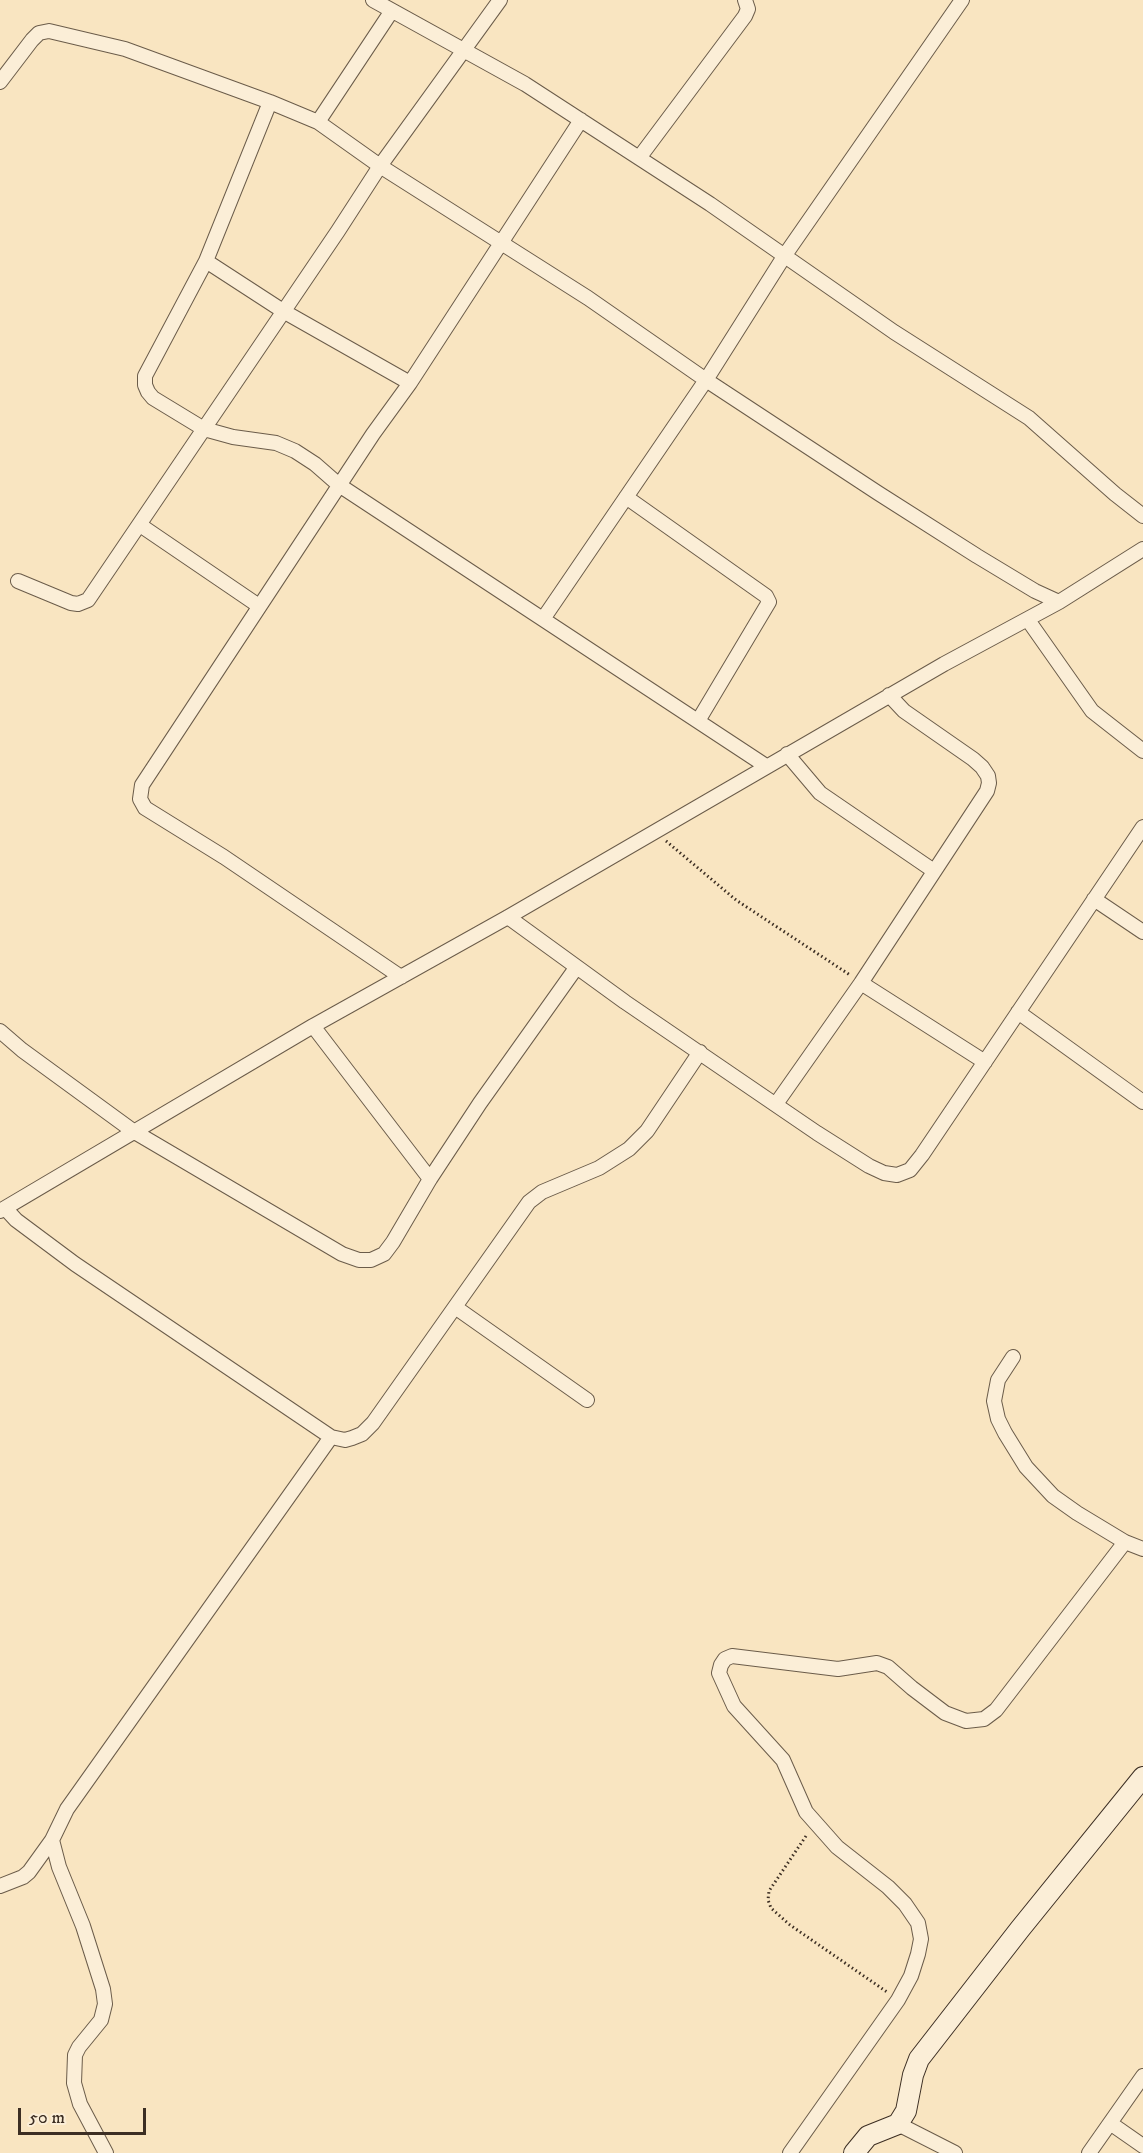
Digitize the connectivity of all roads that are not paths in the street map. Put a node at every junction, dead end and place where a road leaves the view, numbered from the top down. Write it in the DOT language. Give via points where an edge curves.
graph roads {
  1 [pos="373,0"];
  2 [pos="500,0"];
  3 [pos="745,0"];
  4 [pos="962,0"];
  5 [pos="391,12"];
  6 [pos="464,50"];
  7 [pos="0,82"];
  8 [pos="270,102"];
  9 [pos="581,120"];
  10 [pos="318,122"];
  11 [pos="639,158"];
  12 [pos="380,166"];
  13 [pos="502,242"];
  14 [pos="785,255"];
  15 [pos="206,261"];
  16 [pos="283,311"];
  17 [pos="706,380"];
  18 [pos="410,383"];
  19 [pos="204,429"];
  20 [pos="339,485"];
  21 [pos="626,497"];
  22 [pos="1143,516"];
  23 [pos="140,525"];
  24 [pos="1143,549"];
  25 [pos="18,581"];
  26 [pos="1059,602"];
  27 [pos="259,606"];
  28 [pos="543,619"];
  29 [pos="1028,620"];
  30 [pos="888,695"];
  31 [pos="699,721"];
  32 [pos="1143,750"];
  33 [pos="787,754"];
  34 [pos="766,766"];
  35 [pos="1143,827"];
  36 [pos="934,871"];
  37 [pos="1094,899"];
  38 [pos="507,917"];
  39 [pos="1143,932"];
  40 [pos="576,968"];
  41 [pos="401,977"];
  42 [pos="861,983"];
  43 [pos="1018,1012"];
  44 [pos="313,1026"];
  45 [pos="0,1031"];
  46 [pos="700,1052"];
  47 [pos="985,1062"];
  48 [pos="1143,1102"];
  49 [pos="776,1104"];
  50 [pos="134,1131"];
  51 [pos="430,1179"];
  52 [pos="3,1210"];
  53 [pos="455,1307"];
  54 [pos="1013,1357"];
  55 [pos="587,1400"];
  56 [pos="331,1437"];
  57 [pos="1125,1542"];
  58 [pos="1143,1549"];
  59 [pos="1143,1777"];
  60 [pos="52,1840"];
  61 [pos="0,1886"];
  62 [pos="1143,2076"];
  63 [pos="1110,2123"];
  64 [pos="898,2124"];
  65 [pos="1143,2146"];
  66 [pos="106,2153"];
  67 [pos="789,2153"];
  68 [pos="854,2153"];
  69 [pos="955,2153"];
  70 [pos="1089,2153"];
  1 -- 5 [label="street"];
  2 -- 6 [label="street"];
  3 -- 11 [label="street" via="745,16"];
  4 -- 14 [label="street"];
  5 -- 6 [label="street"];
  5 -- 10 [label="street"];
  6 -- 9 [label="street"];
  6 -- 12 [label="street"];
  7 -- 8 [label="street" via="32,39 49,31 125,49"];
  8 -- 10 [label="street"];
  8 -- 15 [label="street"];
  9 -- 11 [label="street"];
  9 -- 13 [label="street"];
  10 -- 12 [label="street"];
  11 -- 14 [label="street"];
  12 -- 13 [label="street"];
  12 -- 16 [label="street"];
  13 -- 17 [label="street"];
  13 -- 18 [label="street"];
  14 -- 17 [label="street"];
  14 -- 22 [label="street" via="894,332 1029,418"];
  15 -- 16 [label="street"];
  15 -- 19 [label="street" via="145,376 145,385 153,398"];
  16 -- 18 [label="street"];
  16 -- 19 [label="street"];
  17 -- 21 [label="street"];
  17 -- 26 [label="street" via="976,556"];
  18 -- 20 [label="street"];
  19 -- 20 [label="street" via="276,443 315,464"];
  19 -- 23 [label="street"];
  20 -- 27 [label="street"];
  20 -- 28 [label="street"];
  21 -- 28 [label="street"];
  21 -- 31 [label="street" via="766,596 769,602"];
  23 -- 25 [label="street" via="83,603 71,603"];
  23 -- 27 [label="street"];
  24 -- 26 [label="street"];
  26 -- 29 [label="street"];
  27 -- 41 [label="street" via="142,785 140,799 145,808"];
  28 -- 31 [label="street"];
  29 -- 30 [label="street"];
  29 -- 32 [label="street" via="1092,711"];
  30 -- 33 [label="street"];
  30 -- 36 [label="street" via="904,711 973,759 988,776 987,791"];
  31 -- 34 [label="street"];
  33 -- 34 [label="street"];
  33 -- 36 [label="street" via="820,793"];
  34 -- 38 [label="street"];
  35 -- 37 [label="street"];
  36 -- 42 [label="street"];
  37 -- 39 [label="street"];
  37 -- 43 [label="street"];
  38 -- 40 [label="street"];
  38 -- 41 [label="street"];
  40 -- 46 [label="street"];
  40 -- 51 [label="street"];
  41 -- 44 [label="street"];
  42 -- 47 [label="street"];
  42 -- 49 [label="street"];
  43 -- 47 [label="street"];
  43 -- 48 [label="street"];
  44 -- 50 [label="street"];
  44 -- 51 [label="street"];
  45 -- 50 [label="street"];
  46 -- 49 [label="street"];
  46 -- 53 [label="street" via="647,1131 629,1149 529,1202"];
  47 -- 49 [label="street" via="922,1155 910,1170 897,1175 869,1166"];
  50 -- 51 [label="street" via="358,1260 384,1254"];
  50 -- 52 [label="street"];
  52 -- 56 [label="street" via="75,1264"];
  53 -- 55 [label="street"];
  53 -- 56 [label="street" via="373,1423 352,1438"];
  54 -- 57 [label="street" via="998,1380 994,1401 1005,1434 1026,1467 1053,1496"];
  56 -- 60 [label="street" via="67,1809"];
  57 -- 58 [label="street"];
  57 -- 67 [label="street" via="996,1710 984,1719 966,1721 945,1713 878,1663 838,1669 732,1656 721,1665 719,1673 734,1706 783,1760 815,1823 837,1847 905,1904 918,1923 921,1939 911,1976 898,2000"];
  59 -- 64 [label="street" via="919,2059 906,2110"];
  60 -- 61 [label="street" via="29,1872"];
  60 -- 66 [label="street" via="103,1989 104,2013 79,2047 73,2066 80,2104"];
  62 -- 63 [label="street"];
  63 -- 65 [label="street"];
  63 -- 70 [label="street"];
  64 -- 68 [label="street" via="868,2136"];
  64 -- 69 [label="street"];
}
